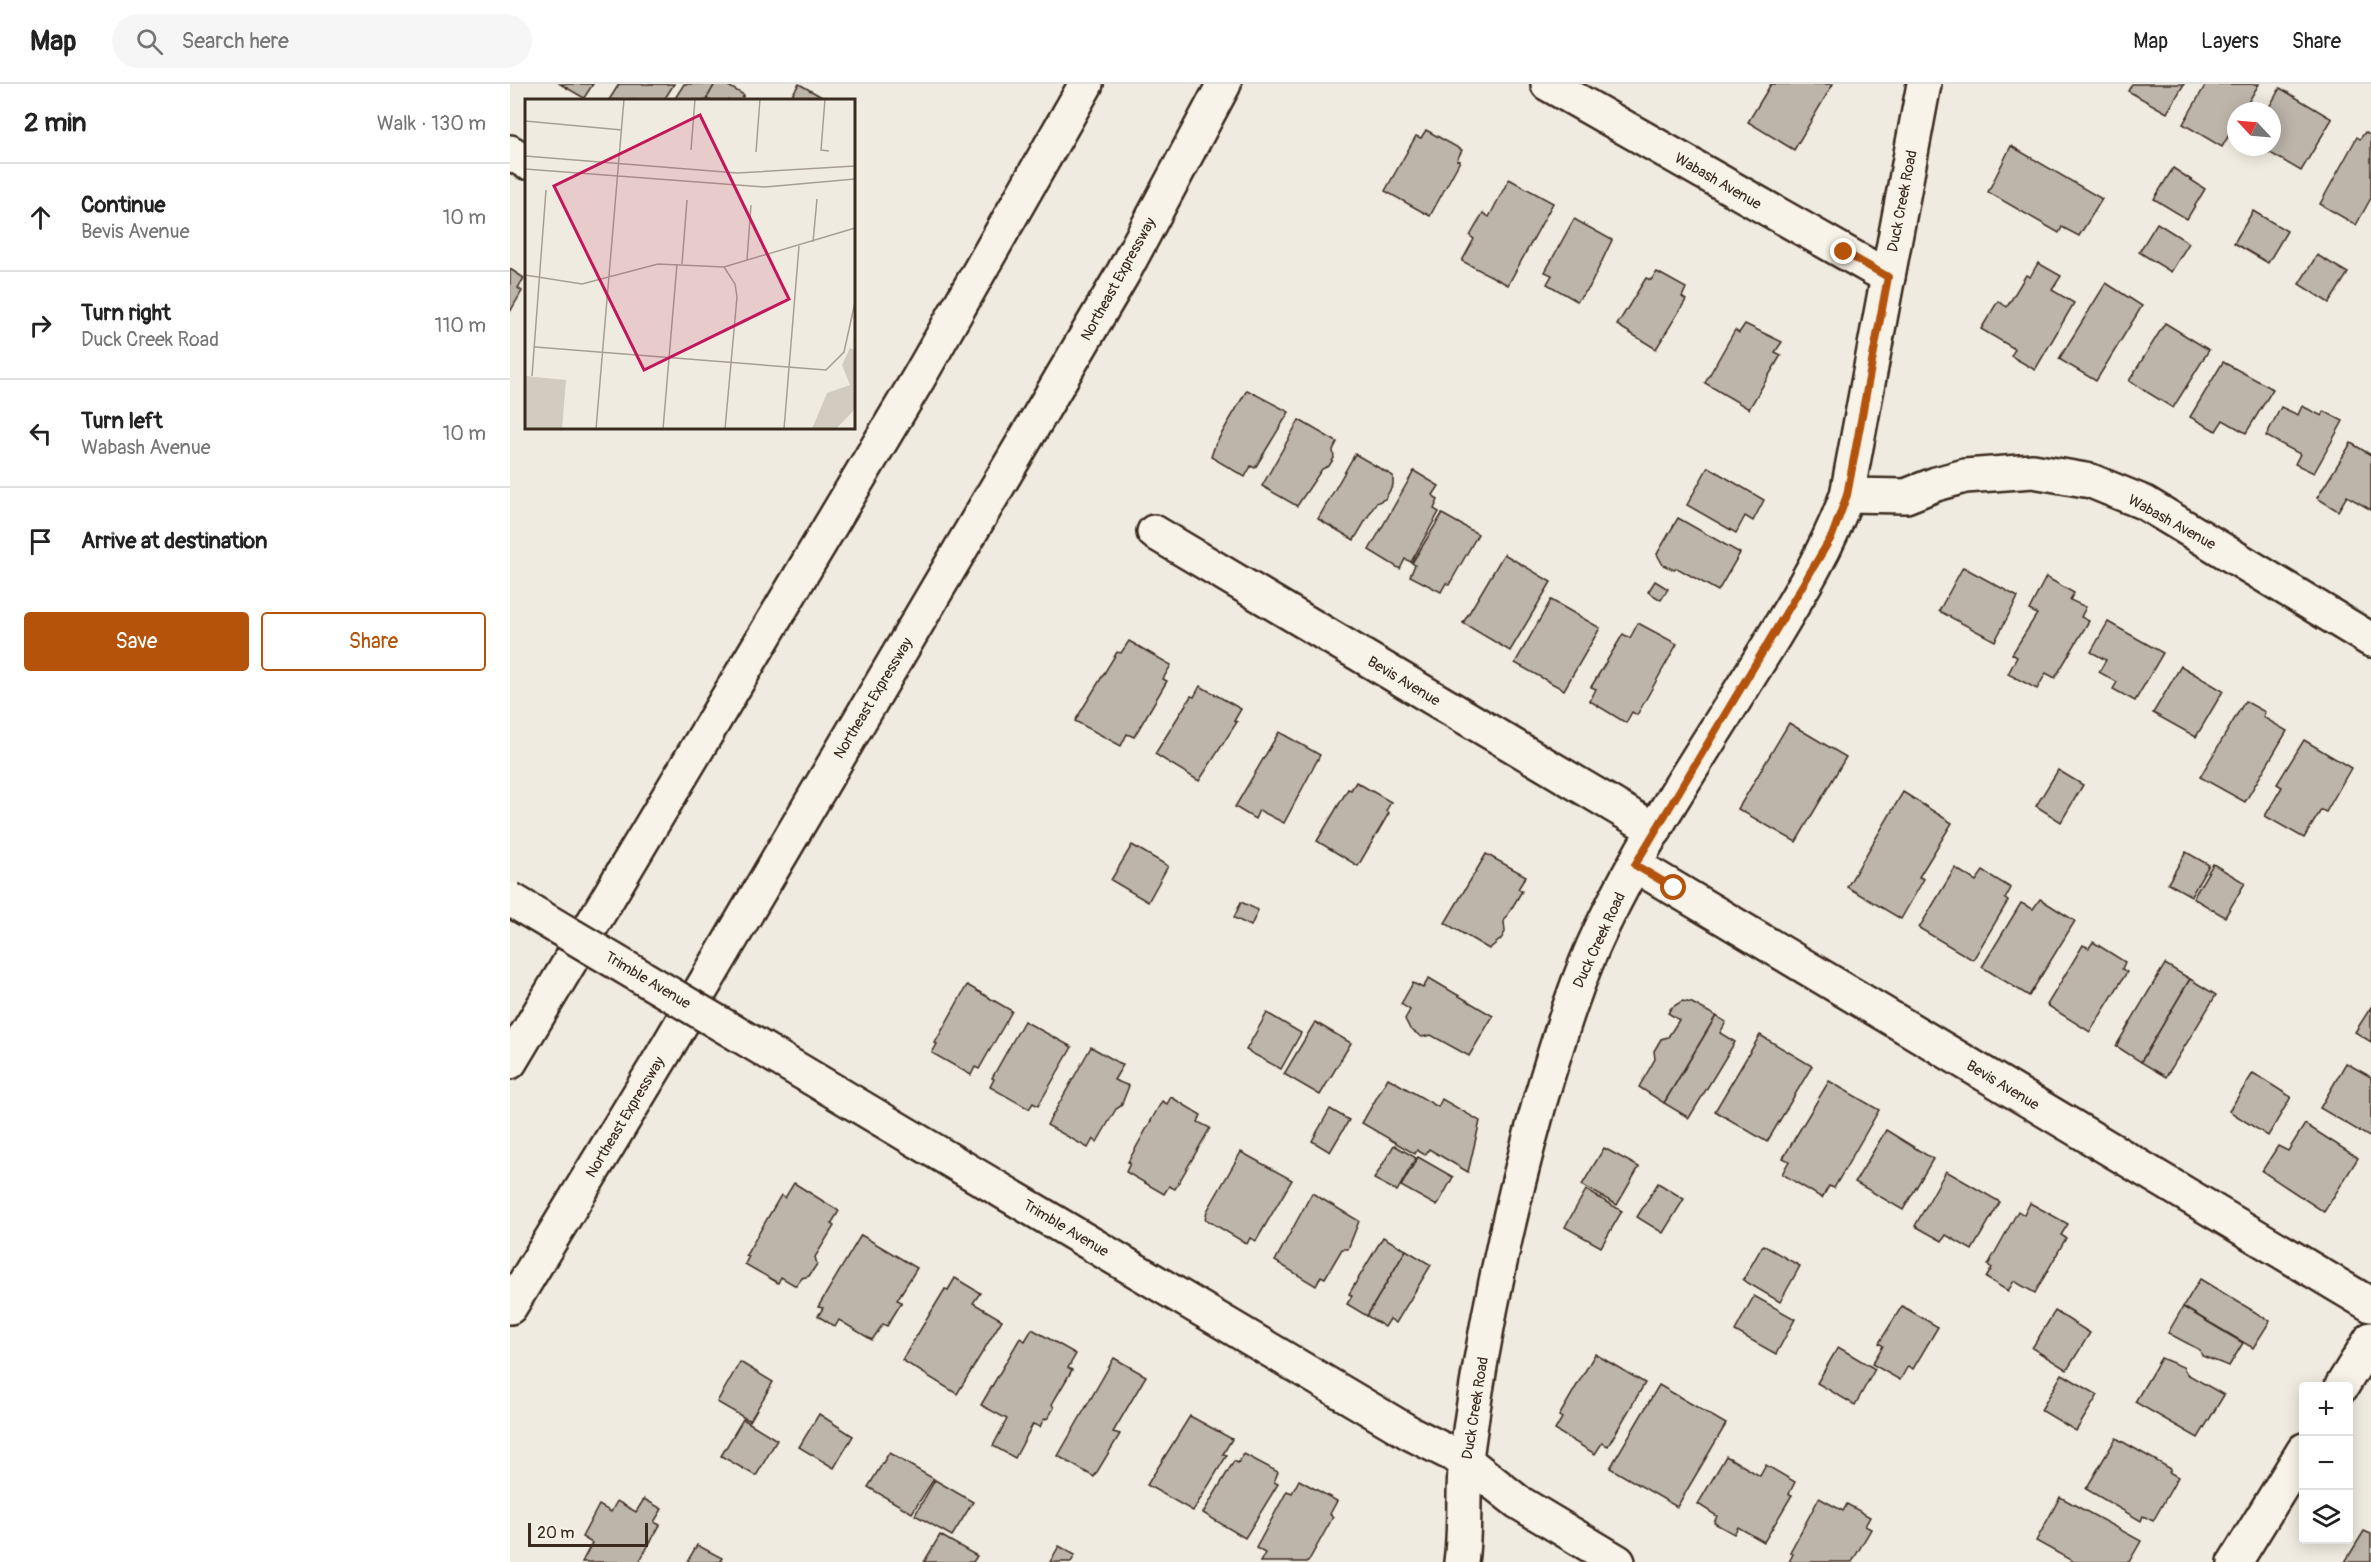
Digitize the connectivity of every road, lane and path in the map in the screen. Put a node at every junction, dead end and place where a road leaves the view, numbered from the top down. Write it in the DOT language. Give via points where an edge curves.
graph roads {
  1 [pos="1086,84"];
  2 [pos="1224,84"];
  3 [pos="1548,84"];
  4 [pos="1924,84"];
  5 [pos="510,152"];
  6 [pos="525,161"];
  7 [pos="1888,277"];
  8 [pos="1847,495"];
  9 [pos="1154,532"];
  10 [pos="2371,640"];
  11 [pos="1655,830"];
  12 [pos="1635,865"];
  13 [pos="510,899"];
  14 [pos="510,1062"];
  15 [pos="2371,1305"];
  16 [pos="510,1307"];
  17 [pos="2371,1339"];
  18 [pos="2344,1382"];
  19 [pos="2299,1458"];
  20 [pos="1466,1461"];
  21 [pos="1461,1562"];
  22 [pos="1618,1562"];
  23 [pos="2235,1562"];
  1 -- 14 [label="main road" via="918,379"];
  2 -- 16 [label="main road, Northeast Expressway" via="1122,275"];
  3 -- 7 [label="main road, Wabash Avenue"];
  4 -- 7 [label="main road, Duck Creek Road"];
  5 -- 6 [label="main road"];
  7 -- 8 [label="main road, Duck Creek Road"];
  8 -- 10 [label="main road, Wabash Avenue" via="1906,496 1965,476 2032,471 2091,481 2145,503"];
  8 -- 11 [label="main road, Duck Creek Road" via="1832,536 1802,590"];
  9 -- 11 [label="main road, Bevis Avenue"];
  11 -- 12 [label="main road, Duck Creek Road"];
  12 -- 15 [label="main road, Bevis Avenue"];
  12 -- 20 [label="main road, Duck Creek Road" via="1602,927 1575,991 1526,1149 1496,1278"];
  13 -- 20 [label="main road, Trimble Avenue, bridge" via="1410,1433"];
  17 -- 18 [label="main road"];
  19 -- 23 [label="main road"];
  20 -- 21 [label="main road, Duck Creek Road"];
  20 -- 22 [label="main road, Trimble Avenue" via="1518,1502"];
}
